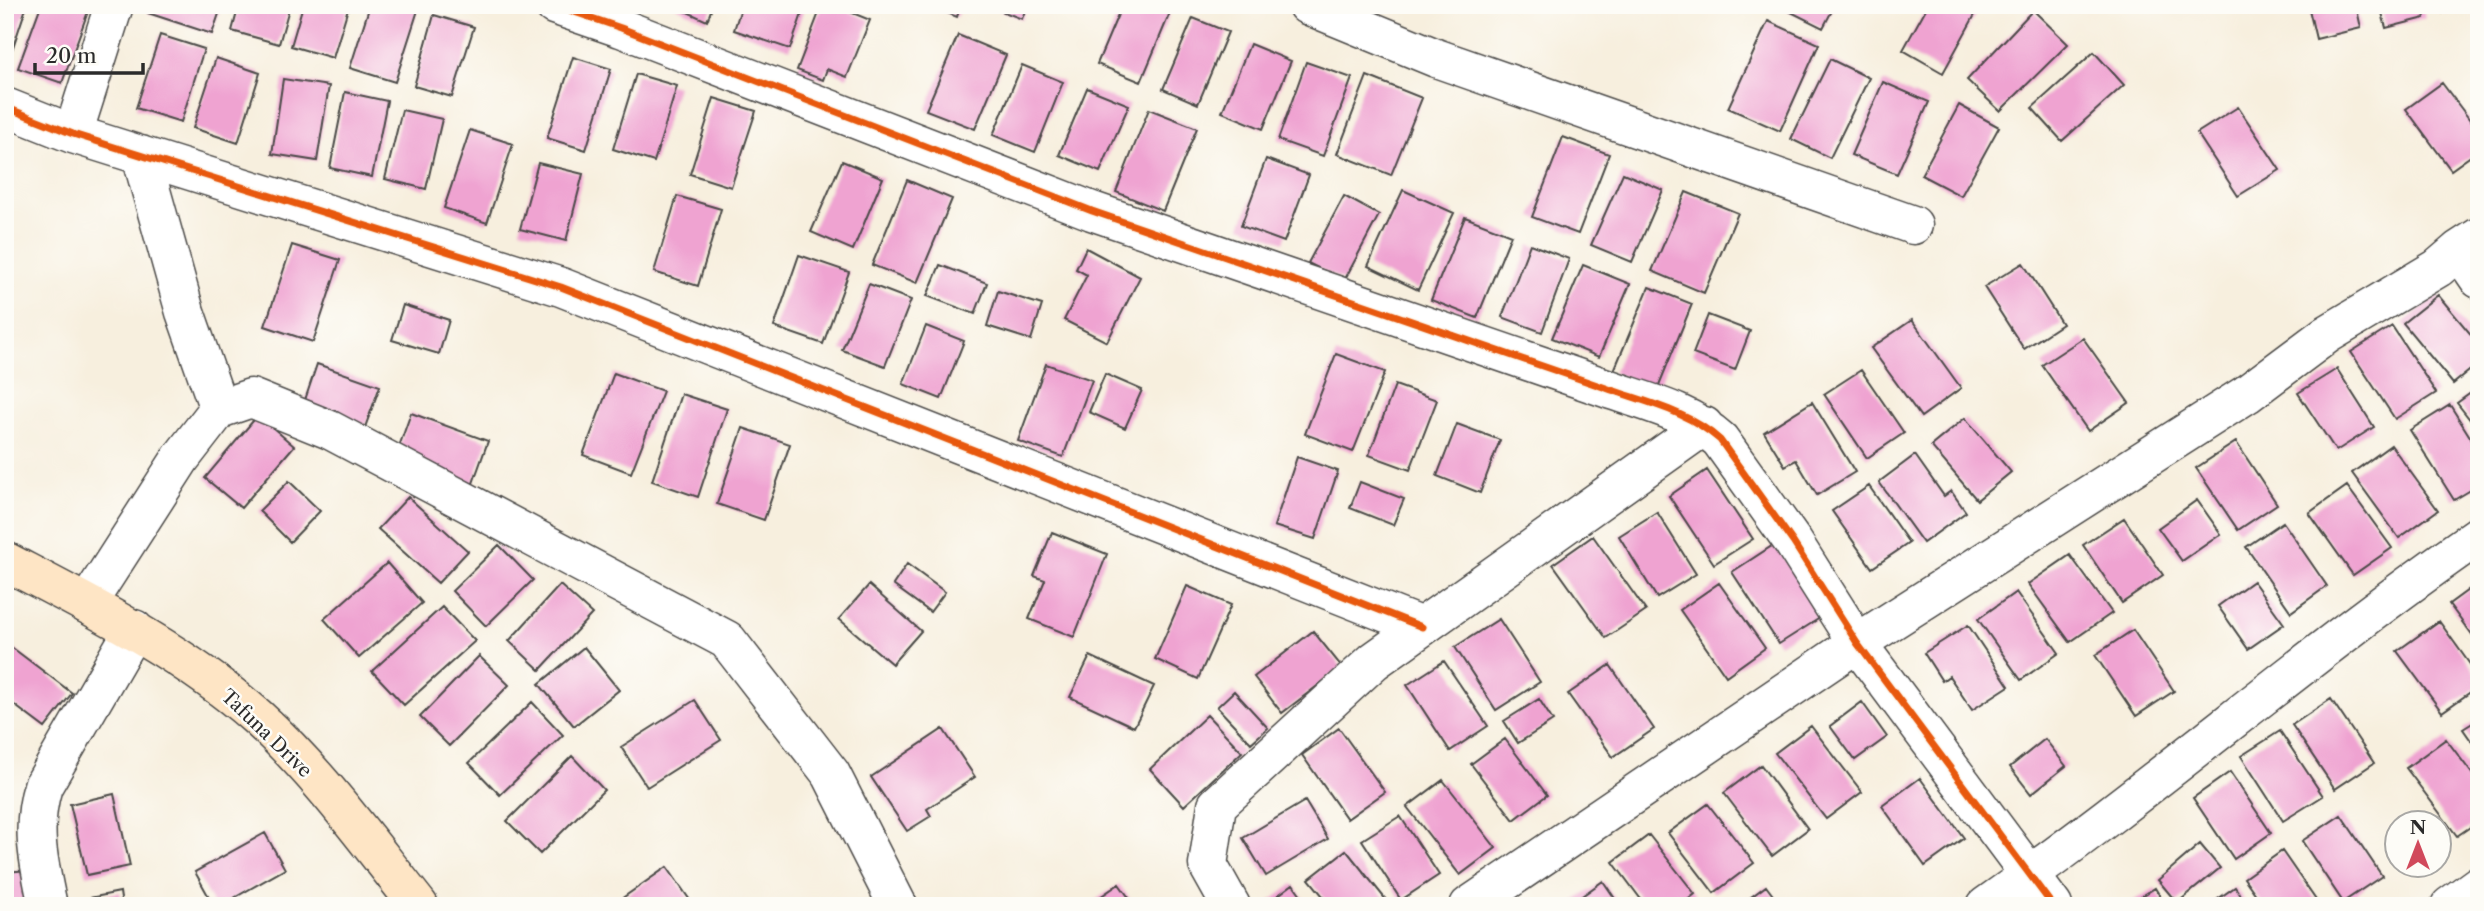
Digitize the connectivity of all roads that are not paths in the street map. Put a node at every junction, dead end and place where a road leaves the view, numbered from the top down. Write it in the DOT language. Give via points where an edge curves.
graph roads {
  1 [pos="114,5"];
  2 [pos="554,5"];
  3 [pos="1307,5"];
  4 [pos="5,107"];
  5 [pos="73,134"];
  6 [pos="141,155"];
  7 [pos="1913,225"];
  8 [pos="2472,255"];
  9 [pos="219,409"];
  10 [pos="1704,426"];
  11 [pos="2479,536"];
  12 [pos="5,561"];
  13 [pos="87,604"];
  14 [pos="1422,627"];
  15 [pos="134,629"];
  16 [pos="1857,643"];
  17 [pos="20,840"];
  18 [pos="2030,875"];
  19 [pos="2479,885"];
  20 [pos="48,906"];
  21 [pos="419,906"];
  22 [pos="898,906"];
  23 [pos="1231,906"];
  24 [pos="1469,906"];
  25 [pos="1986,906"];
  26 [pos="2053,906"];
  27 [pos="2450,906"];
  1 -- 5 [label="street"];
  2 -- 10 [label="street" via="1092,211"];
  3 -- 7 [label="street" via="1447,62"];
  4 -- 5 [label="street"];
  5 -- 6 [label="street"];
  6 -- 9 [label="street" via="185,312"];
  6 -- 14 [label="street" via="561,287"];
  8 -- 16 [label="street" via="2438,268 2326,335 2247,394"];
  9 -- 13 [label="street" via="181,458"];
  9 -- 22 [label="street" via="251,398 330,430 726,640 831,774"];
  10 -- 14 [label="street"];
  10 -- 16 [label="street" via="1720,440 1793,542"];
  11 -- 18 [label="street"];
  12 -- 13 [label="main road, Tafuna Drive"];
  13 -- 15 [label="main road, Tafuna Drive"];
  14 -- 23 [label="street" via="1374,661 1217,805 1208,864"];
  15 -- 17 [label="street" via="43,786"];
  15 -- 21 [label="main road, Tafuna Drive" via="207,677 258,718 312,774"];
  16 -- 18 [label="street"];
  16 -- 24 [label="street"];
  17 -- 20 [label="street"];
  18 -- 25 [label="street"];
  18 -- 26 [label="street"];
  19 -- 27 [label="street"];
}
